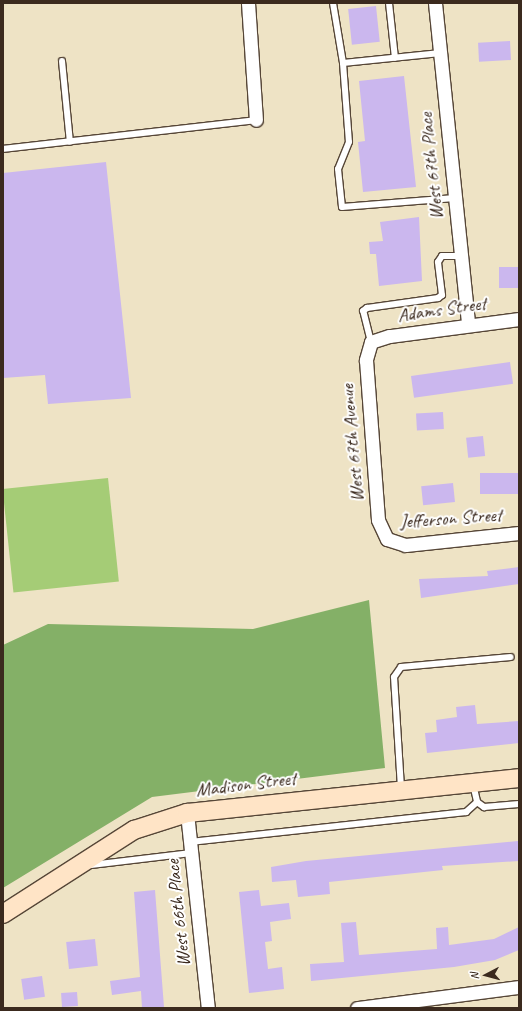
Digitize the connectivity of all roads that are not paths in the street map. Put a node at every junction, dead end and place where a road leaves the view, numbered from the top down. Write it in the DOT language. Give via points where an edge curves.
graph roads {
  1 [pos="248,3"];
  2 [pos="333,3"];
  3 [pos="389,3"];
  4 [pos="434,3"];
  5 [pos="440,53"];
  6 [pos="395,58"];
  7 [pos="62,61"];
  8 [pos="343,63"];
  9 [pos="256,120"];
  10 [pos="70,142"];
  11 [pos="3,149"];
  12 [pos="455,198"];
  13 [pos="461,256"];
  14 [pos="519,319"];
  15 [pos="468,324"];
  16 [pos="371,342"];
  17 [pos="519,533"];
  18 [pos="387,539"];
  19 [pos="511,657"];
  20 [pos="519,778"];
  21 [pos="473,782"];
  22 [pos="401,788"];
  23 [pos="477,802"];
  24 [pos="519,804"];
  25 [pos="187,813"];
  26 [pos="191,848"];
  27 [pos="75,867"];
  28 [pos="3,914"];
  29 [pos="519,987"];
  30 [pos="208,1008"];
  31 [pos="357,1008"];
  1 -- 9 [label="street"];
  2 -- 8 [label="lane"];
  3 -- 6 [label="lane"];
  4 -- 5 [label="street, West 67th Place"];
  5 -- 6 [label="lane"];
  5 -- 12 [label="street, West 67th Place"];
  6 -- 8 [label="lane"];
  7 -- 10 [label="lane"];
  8 -- 12 [label="lane" via="349,142 338,169 342,207"];
  9 -- 10 [label="lane"];
  10 -- 11 [label="lane"];
  12 -- 13 [label="street, West 67th Place"];
  13 -- 15 [label="street, West 67th Place"];
  13 -- 16 [label="lane" via="442,256 438,262 442,295 438,298 367,308 363,311"];
  14 -- 15 [label="street, Adams Street"];
  15 -- 16 [label="street, Adams Street"];
  16 -- 18 [label="street, West 67th Avenue" via="366,360 378,520"];
  17 -- 18 [label="street, Jefferson Street" via="406,545"];
  19 -- 22 [label="lane" via="401,667 394,677"];
  20 -- 21 [label="street, Madison Street"];
  21 -- 22 [label="street, Madison Street"];
  21 -- 23 [label="lane"];
  22 -- 25 [label="street, Madison Street"];
  23 -- 24 [label="lane" via="484,807"];
  23 -- 26 [label="lane" via="466,812"];
  25 -- 26 [label="street, West 66th Place"];
  25 -- 27 [label="street, Madison Street" via="134,830"];
  26 -- 27 [label="lane"];
  26 -- 30 [label="street, West 66th Place"];
  27 -- 28 [label="street, Madison Street"];
  29 -- 31 [label="street"];
}
